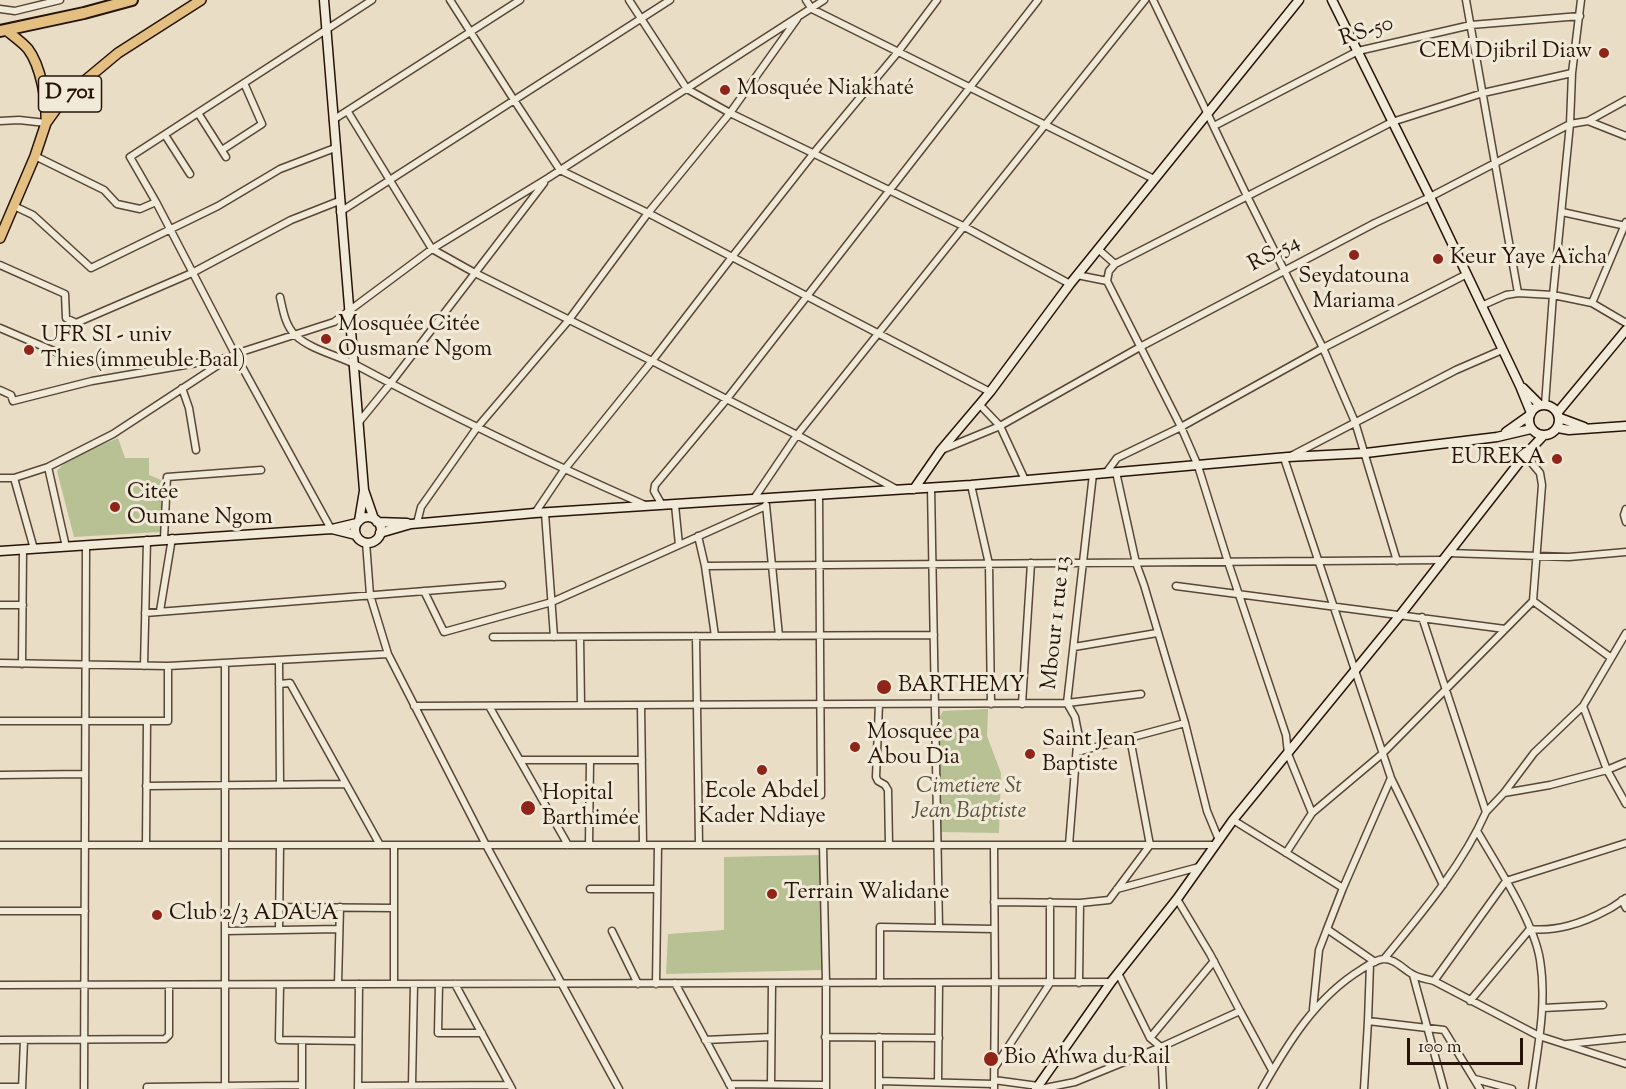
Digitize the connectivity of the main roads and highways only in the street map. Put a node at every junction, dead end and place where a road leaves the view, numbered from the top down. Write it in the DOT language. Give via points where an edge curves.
graph roads {
  1 [pos="132,0"];
  2 [pos="201,0"];
  3 [pos="324,0"];
  4 [pos="1299,0"];
  5 [pos="1332,0"];
  6 [pos="3,31"];
  7 [pos="46,123"];
  8 [pos="0,238"];
  9 [pos="1626,330"];
  10 [pos="1520,386"];
  11 [pos="1552,413"];
  12 [pos="1530,414"];
  13 [pos="1626,426"];
  14 [pos="1532,430"];
  15 [pos="1543,436"];
  16 [pos="1497,437"];
  17 [pos="1527,453"];
  18 [pos="914,489"];
  19 [pos="364,490"];
  20 [pos="376,520"];
  21 [pos="358,522"];
  22 [pos="414,523"];
  23 [pos="331,529"];
  24 [pos="380,533"];
  25 [pos="356,534"];
  26 [pos="0,551"];
  27 [pos="1038,1088"];
  1 -- 6 [label="highway"];
  2 -- 7 [label="main road, D 701" via="97,69 64,98"];
  3 -- 19 [label="main road"];
  4 -- 18 [label="main road" via="1077,275"];
  5 -- 10 [label="main road"];
  6 -- 7 [label="main road" via="29,51 45,101"];
  7 -- 8 [label="main road, D 701"];
  9 -- 11 [label="main road" via="1572,396"];
  10 -- 11 [label="main road"];
  10 -- 12 [label="main road"];
  11 -- 12 [label="main road"];
  11 -- 13 [label="main road" via="1569,430"];
  11 -- 15 [label="main road" via="1552,434"];
  12 -- 14 [label="main road"];
  12 -- 16 [label="main road"];
  14 -- 15 [label="main road"];
  14 -- 16 [label="main road"];
  14 -- 17 [label="main road"];
  15 -- 17 [label="main road"];
  16 -- 18 [label="main road" via="1366,453"];
  17 -- 27 [label="main road" via="1233,820 1111,982"];
  18 -- 22 [label="main road"];
  19 -- 20 [label="main road"];
  19 -- 21 [label="main road"];
  20 -- 21 [label="main road" via="368,517"];
  20 -- 22 [label="main road"];
  20 -- 24 [label="main road"];
  21 -- 23 [label="main road"];
  21 -- 25 [label="main road"];
  22 -- 24 [label="main road"];
  23 -- 25 [label="main road"];
  23 -- 26 [label="main road"];
  24 -- 25 [label="main road" via="374,541 366,542"];
}
